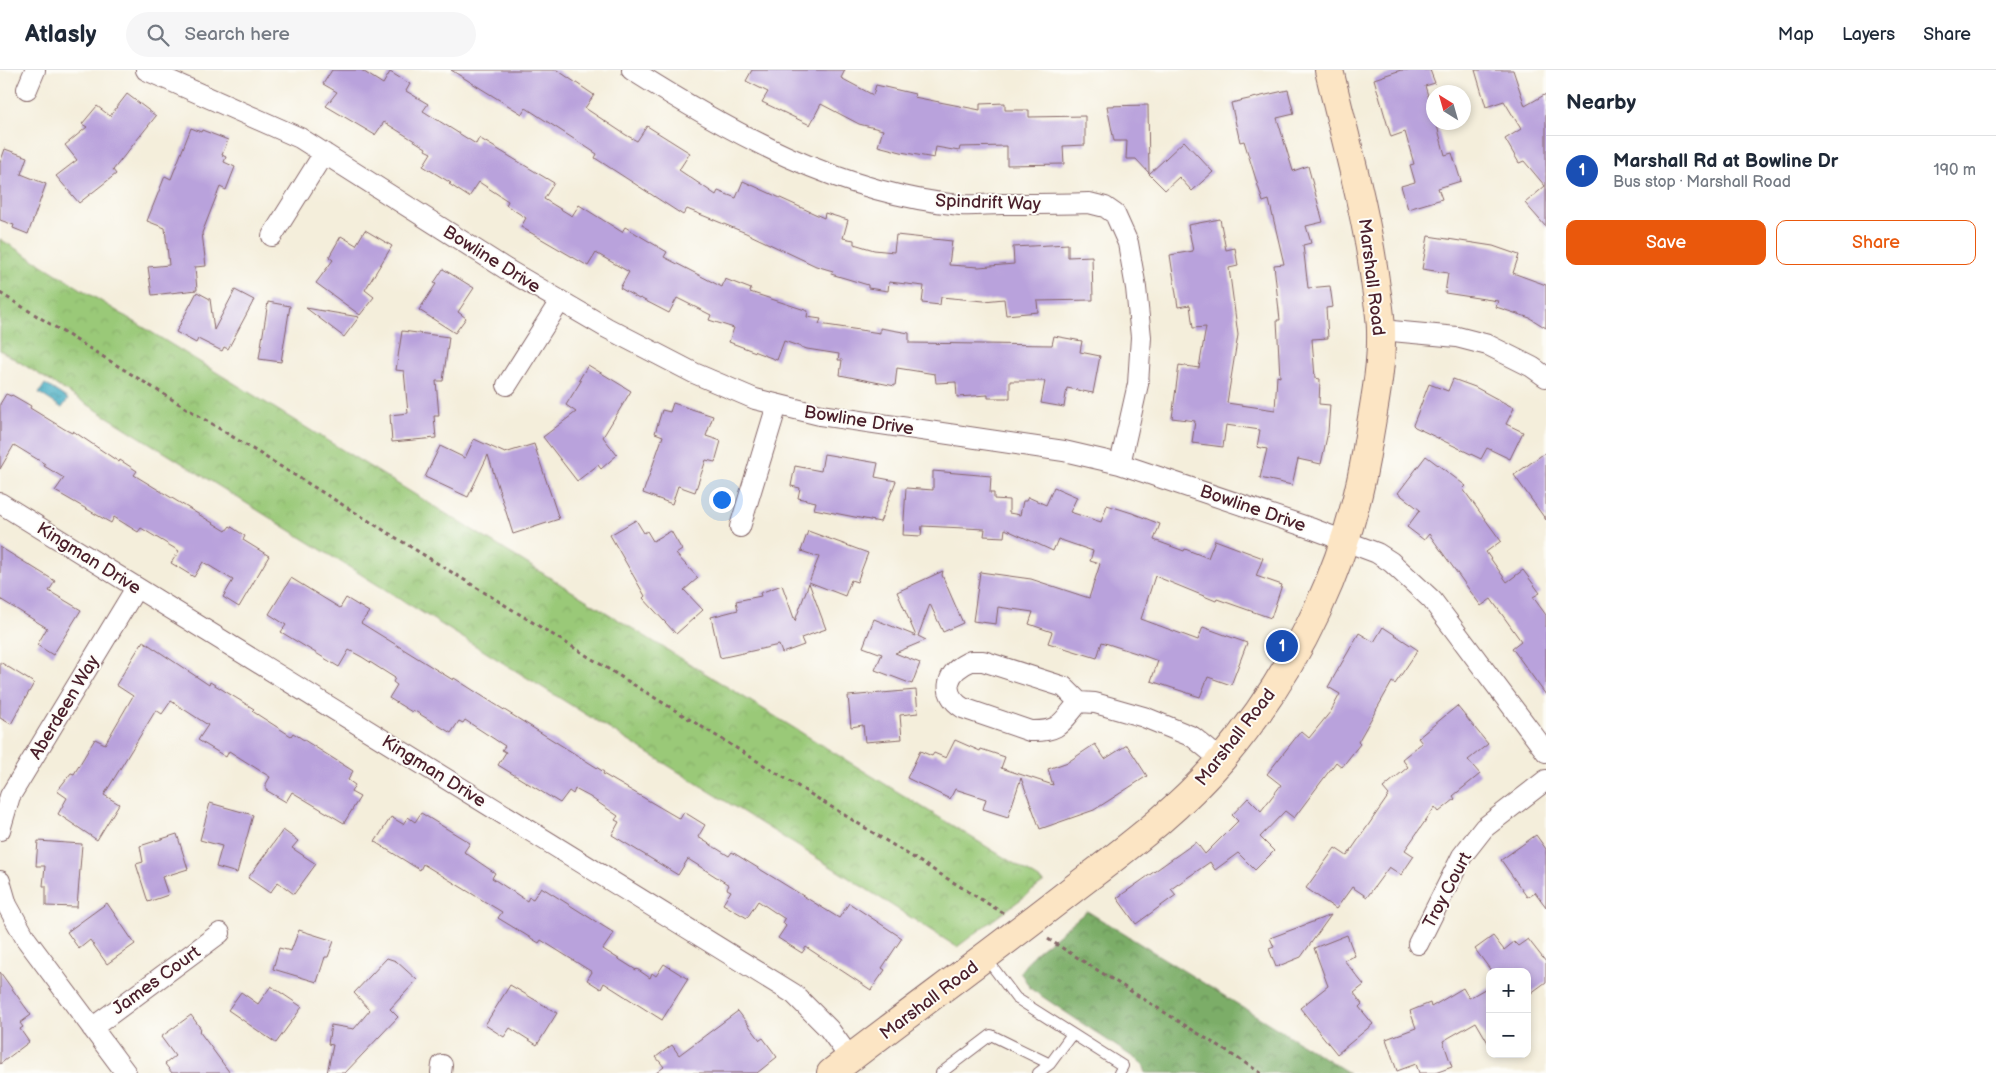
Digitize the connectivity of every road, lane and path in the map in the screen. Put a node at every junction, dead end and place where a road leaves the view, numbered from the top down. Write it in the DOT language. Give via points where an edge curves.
graph roads {
  1 [pos="35,70"];
  2 [pos="146,70"];
  3 [pos="632,70"];
  4 [pos="1329,70"];
  5 [pos="27,89"];
  6 [pos="324,153"];
  7 [pos="272,236"];
  8 [pos="0,293"];
  9 [pos="560,301"];
  10 [pos="1381,330"];
  11 [pos="1546,377"];
  12 [pos="507,385"];
  13 [pos="778,405"];
  14 [pos="1120,464"];
  15 [pos="0,503"];
  16 [pos="740,527"];
  17 [pos="1344,541"];
  18 [pos="136,588"];
  19 [pos="1079,702"];
  20 [pos="1546,752"];
  21 [pos="1221,760"];
  22 [pos="1546,780"];
  23 [pos="5,794"];
  24 [pos="0,830"];
  25 [pos="0,881"];
  26 [pos="1006,914"];
  27 [pos="220,933"];
  28 [pos="1047,938"];
  29 [pos="1418,944"];
  30 [pos="986,958"];
  31 [pos="92,1028"];
  32 [pos="1072,1034"];
  33 [pos="1050,1064"];
  34 [pos="846,1066"];
  35 [pos="126,1073"];
  36 [pos="941,1073"];
  37 [pos="1038,1073"];
  38 [pos="1119,1073"];
  39 [pos="1261,1073"];
  1 -- 5 [label="street"];
  2 -- 6 [label="street, Bowline Drive" via="300,138"];
  3 -- 14 [label="street, Spindrift Way" via="765,146 833,176 903,196 961,205 1089,203 1105,207 1115,214 1128,243 1141,337 1138,384"];
  4 -- 10 [label="street, Marshall Road" via="1357,179 1374,265"];
  6 -- 7 [label="street"];
  6 -- 9 [label="street, Bowline Drive"];
  8 -- 26 [label="path"];
  9 -- 12 [label="street"];
  9 -- 13 [label="street, Bowline Drive" via="694,372"];
  10 -- 11 [label="street" via="1457,337 1488,345"];
  10 -- 17 [label="street, Marshall Road" via="1379,372 1363,476"];
  13 -- 14 [label="street, Bowline Drive" via="820,416 1064,451"];
  13 -- 16 [label="street"];
  14 -- 17 [label="street, Bowline Drive"];
  15 -- 18 [label="street, Kingman Drive"];
  17 -- 20 [label="street, Bowline Drive" via="1377,553 1391,562 1432,600"];
  17 -- 21 [label="street, Marshall Road" via="1315,615 1292,662 1251,723"];
  18 -- 23 [label="street, Aberdeen Way"];
  18 -- 34 [label="street, Kingman Drive" via="794,994 829,1029"];
  19 -- 19 [label="street" via="1052,730 1030,731 957,705 948,688 949,679 963,664 983,661 1064,687"];
  19 -- 21 [label="street" via="1095,703 1144,717 1193,737"];
  21 -- 30 [label="street, Marshall Road" via="1160,823"];
  22 -- 29 [label="street, Troy Court" via="1484,828 1462,856"];
  23 -- 24 [label="street, Aberdeen Way"];
  25 -- 31 [label="street" via="7,905 26,939"];
  27 -- 31 [label="street, James Court"];
  28 -- 39 [label="path"];
  30 -- 32 [label="lane" via="1016,998"];
  30 -- 34 [label="street, Marshall Road"];
  31 -- 35 [label="street"];
  32 -- 33 [label="lane"];
  32 -- 38 [label="lane" via="1123,1066"];
  33 -- 36 [label="lane" via="991,1035"];
  33 -- 37 [label="lane"];
}
